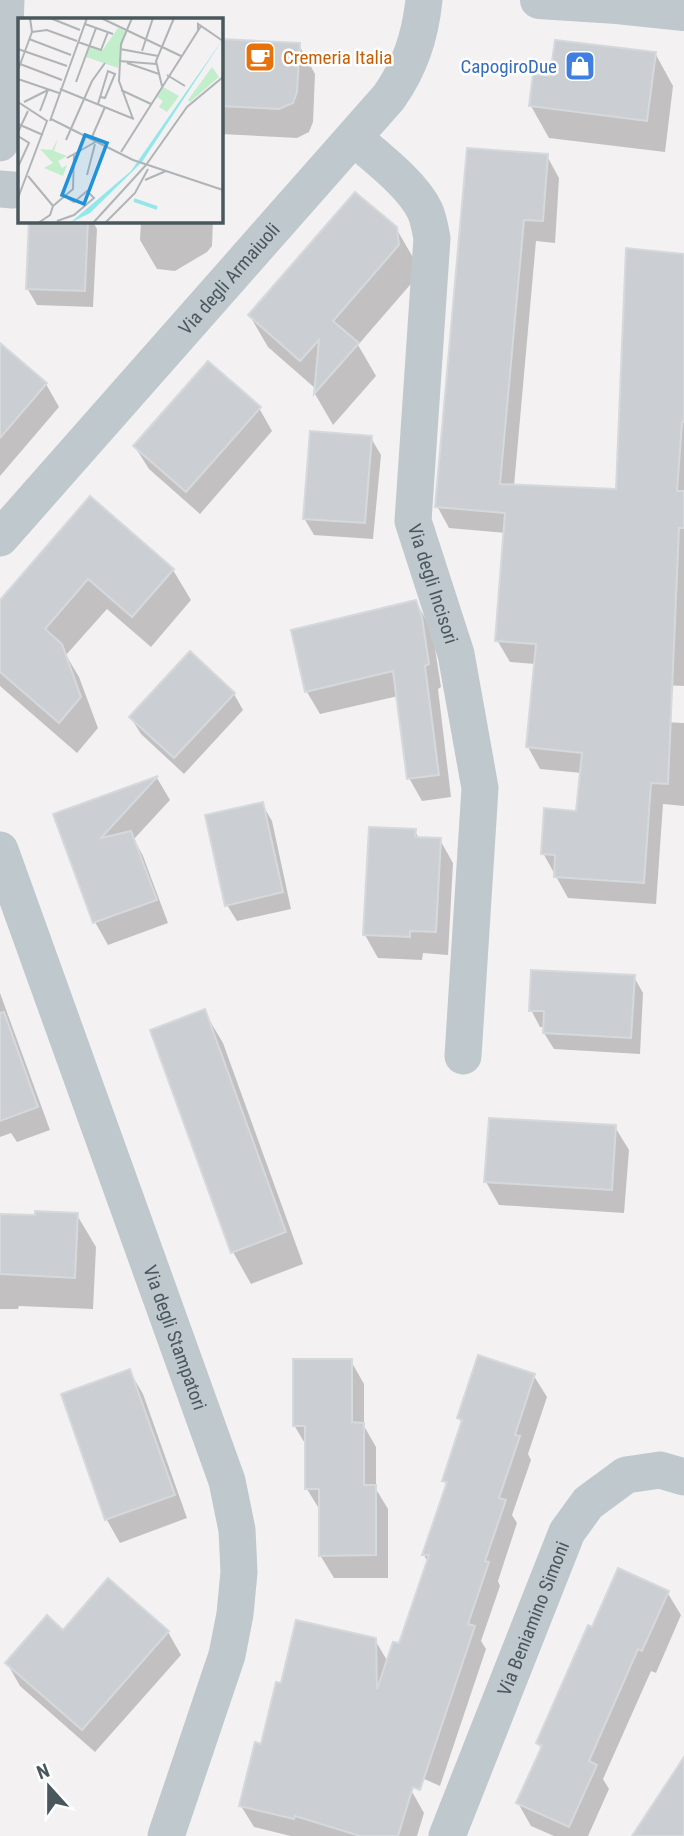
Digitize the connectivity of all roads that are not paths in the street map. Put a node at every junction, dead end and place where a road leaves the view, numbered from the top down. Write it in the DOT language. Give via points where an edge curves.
graph roads {
  1 [pos="6,0"];
  2 [pos="424,0"];
  3 [pos="539,0"];
  4 [pos="684,12"];
  5 [pos="354,138"];
  6 [pos="0,144"];
  7 [pos="0,538"];
  8 [pos="0,850"];
  9 [pos="463,1056"];
  10 [pos="684,1477"];
  11 [pos="166,1836"];
  12 [pos="447,1836"];
  1 -- 6 [label="street"];
  2 -- 5 [label="street, Via degli Armaiuoli" via="408,67"];
  3 -- 4 [label="street"];
  5 -- 7 [label="street, Via degli Armaiuoli"];
  5 -- 9 [label="street, Via degli Incisori" via="419,200 432,238 413,521 456,654 480,788"];
  8 -- 11 [label="street, Via degli Stampatori" via="234,1509 239,1572 232,1634"];
  10 -- 12 [label="street, Via Beniamino Simoni" via="660,1470 626,1475 588,1503 567,1532"];
}
